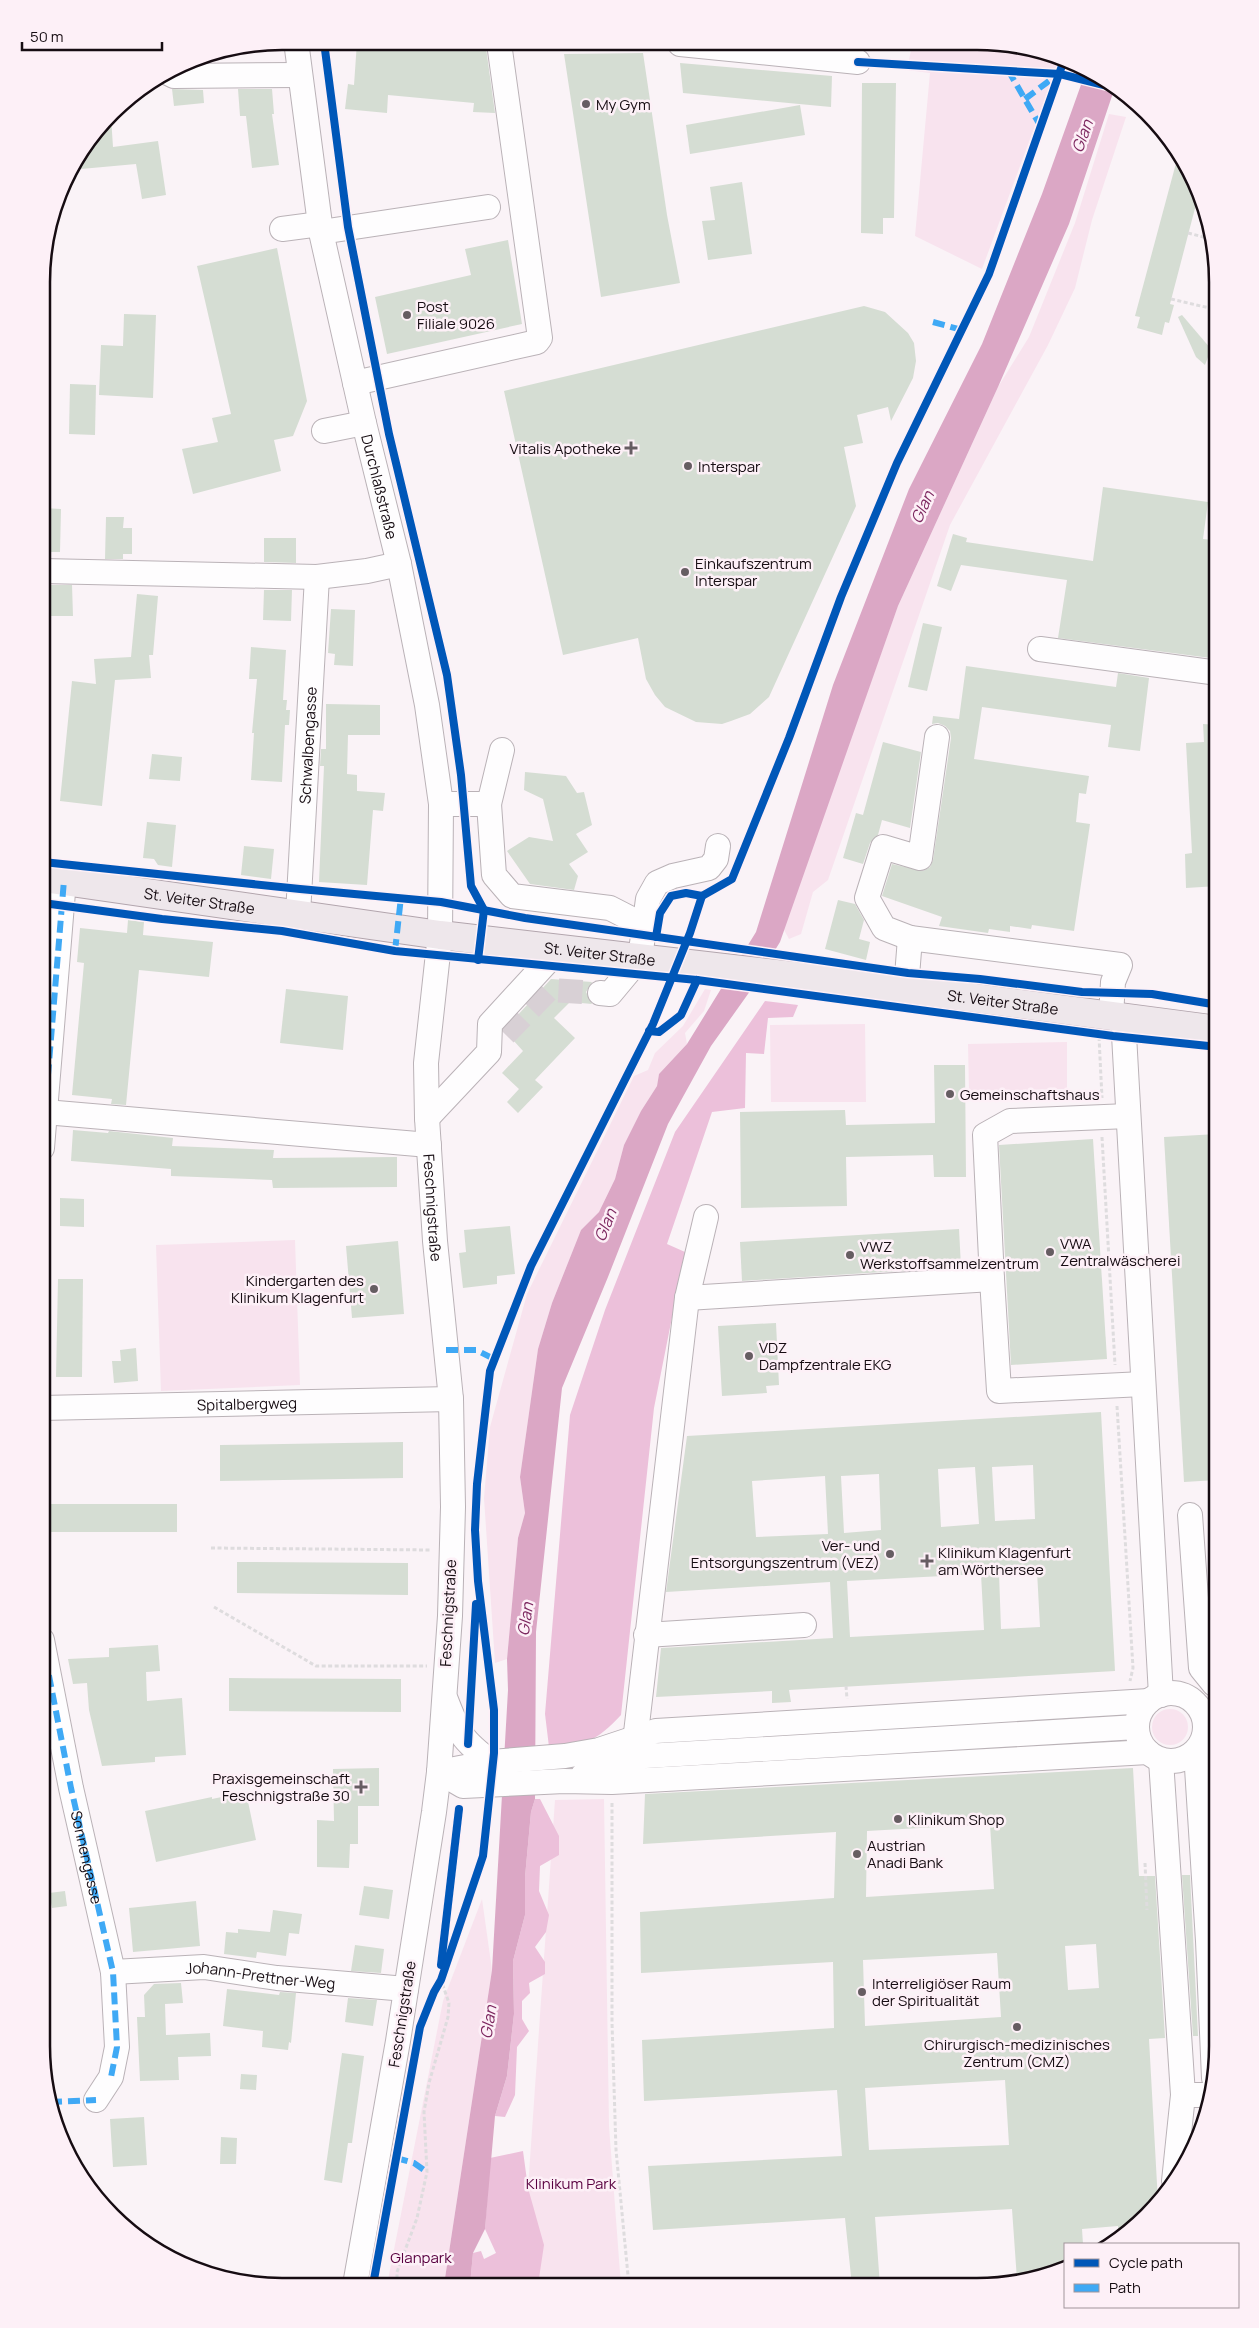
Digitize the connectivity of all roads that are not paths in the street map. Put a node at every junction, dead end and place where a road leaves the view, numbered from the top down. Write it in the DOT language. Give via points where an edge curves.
graph roads {
  1 [pos="297,50"];
  2 [pos="500,50"];
  3 [pos="739,50"];
  4 [pos="858,62"];
  5 [pos="300,75"];
  6 [pos="175,76"];
  7 [pos="488,207"];
  8 [pos="320,228"];
  9 [pos="282,229"];
  10 [pos="355,383"];
  11 [pos="364,423"];
  12 [pos="324,431"];
  13 [pos="399,564"];
  14 [pos="50,571"];
  15 [pos="316,577"];
  16 [pos="1040,648"];
  17 [pos="1209,672"];
  18 [pos="937,737"];
  19 [pos="502,750"];
  20 [pos="441,804"];
  21 [pos="490,804"];
  22 [pos="718,846"];
  23 [pos="54,879"];
  24 [pos="298,914"];
  25 [pos="645,926"];
  26 [pos="440,935"];
  27 [pos="910,938"];
  28 [pos="559,949"];
  29 [pos="640,958"];
  30 [pos="50,983"];
  31 [pos="906,989"];
  32 [pos="600,993"];
  33 [pos="1114,1026"];
  34 [pos="1209,1030"];
  35 [pos="506,1034"];
  36 [pos="488,1052"];
  37 [pos="50,1112"];
  38 [pos="1128,1116"];
  39 [pos="427,1118"];
  40 [pos="429,1145"];
  41 [pos="706,1218"];
  42 [pos="992,1279"];
  43 [pos="687,1298"];
  44 [pos="1143,1384"];
  45 [pos="451,1399"];
  46 [pos="50,1408"];
  47 [pos="1190,1515"];
  48 [pos="804,1625"];
  49 [pos="646,1635"];
  50 [pos="1209,1678"];
  51 [pos="50,1681"];
  52 [pos="443,1694"];
  53 [pos="1155,1698"];
  54 [pos="1209,1712"];
  55 [pos="1209,1716"];
  56 [pos="1137,1727"];
  57 [pos="635,1737"];
  58 [pos="1205,1743"];
  59 [pos="1154,1756"];
  60 [pos="491,1762"];
  61 [pos="439,1772"];
  62 [pos="625,1774"];
  63 [pos="1208,1800"];
  64 [pos="1209,1833"];
  65 [pos="114,1972"];
  66 [pos="406,1989"];
  67 [pos="1183,2095"];
  68 [pos="1204,2095"];
  69 [pos="96,2100"];
  70 [pos="1176,2166"];
  71 [pos="356,2278"];
  1 -- 5 [label="street, Durchlaßstraße"];
  2 -- 10 [label="street" via="541,334 537,342"];
  3 -- 4 [label="street"];
  5 -- 6 [label="street"];
  5 -- 8 [label="street, Durchlaßstraße"];
  7 -- 8 [label="street"];
  8 -- 9 [label="street"];
  8 -- 10 [label="street, Durchlaßstraße"];
  10 -- 11 [label="street, Durchlaßstraße"];
  11 -- 12 [label="street"];
  11 -- 13 [label="street, Durchlaßstraße"];
  13 -- 15 [label="street"];
  13 -- 20 [label="street, Durchlaßstraße" via="427,704"];
  14 -- 15 [label="street"];
  15 -- 24 [label="street, Schwalbengasse"];
  16 -- 17 [label="street"];
  18 -- 27 [label="street" via="920,858 883,847 867,898 884,928"];
  19 -- 21 [label="street"];
  20 -- 21 [label="street"];
  20 -- 26 [label="street, Durchlaßstraße"];
  21 -- 25 [label="street" via="494,875 512,896 610,908"];
  22 -- 25 [label="street" via="716,859 709,868 658,883 648,899"];
  23 -- 24 [label="main road, St. Veiter Straße"];
  23 -- 30 [label="street"];
  24 -- 26 [label="main road, St. Veiter Straße"];
  25 -- 29 [label="street"];
  26 -- 28 [label="main road, St. Veiter Straße"];
  26 -- 39 [label="street, Feschnigstraße" via="426,1063"];
  27 -- 31 [label="street"];
  27 -- 33 [label="street" via="1120,965 1114,982"];
  28 -- 29 [label="main road, St. Veiter Straße"];
  28 -- 36 [label="street" via="490,1024"];
  29 -- 31 [label="main road, St. Veiter Straße"];
  29 -- 32 [label="street" via="610,994"];
  31 -- 33 [label="main road, St. Veiter Straße"];
  33 -- 34 [label="main road, St. Veiter Straße"];
  33 -- 38 [label="street"];
  35 -- 36 [label="street"];
  36 -- 39 [label="street"];
  37 -- 40 [label="street"];
  38 -- 42 [label="street" via="1010,1121 985,1134"];
  38 -- 44 [label="street"];
  39 -- 40 [label="street, Feschnigstraße"];
  40 -- 45 [label="street, Feschnigstraße"];
  41 -- 43 [label="street"];
  42 -- 43 [label="street"];
  42 -- 44 [label="street" via="999,1390"];
  43 -- 49 [label="street"];
  44 -- 53 [label="street"];
  45 -- 46 [label="street, Spitalbergweg"];
  45 -- 52 [label="street, Feschnigstraße" via="452,1550"];
  47 -- 50 [label="street" via="1201,1668"];
  48 -- 49 [label="street"];
  49 -- 57 [label="street"];
  51 -- 65 [label="street, Sonnengasse"];
  52 -- 60 [label="street" via="457,1729 468,1744"];
  52 -- 61 [label="street, Feschnigstraße"];
  53 -- 54 [label="street" via="1178,1694"];
  53 -- 56 [label="street" via="1140,1714"];
  53 -- 57 [label="street" via="656,1731"];
  55 -- 58 [label="street"];
  56 -- 59 [label="street" via="1140,1741"];
  56 -- 62 [label="street" via="646,1756"];
  57 -- 60 [label="street" via="599,1750 565,1756"];
  57 -- 62 [label="street"];
  58 -- 59 [label="street" via="1185,1759 1173,1762"];
  58 -- 63 [label="street"];
  59 -- 62 [label="street"];
  59 -- 67 [label="street"];
  60 -- 61 [label="street"];
  61 -- 62 [label="street" via="462,1786 564,1781"];
  61 -- 66 [label="street, Feschnigstraße"];
  63 -- 64 [label="street"];
  65 -- 66 [label="street, Johann-Prettner-Weg" via="204,1967 277,1978"];
  65 -- 69 [label="street, Sonnengasse" via="117,2047 111,2077"];
  66 -- 71 [label="street, Feschnigstraße"];
  67 -- 68 [label="street"];
  67 -- 70 [label="street"];
}
